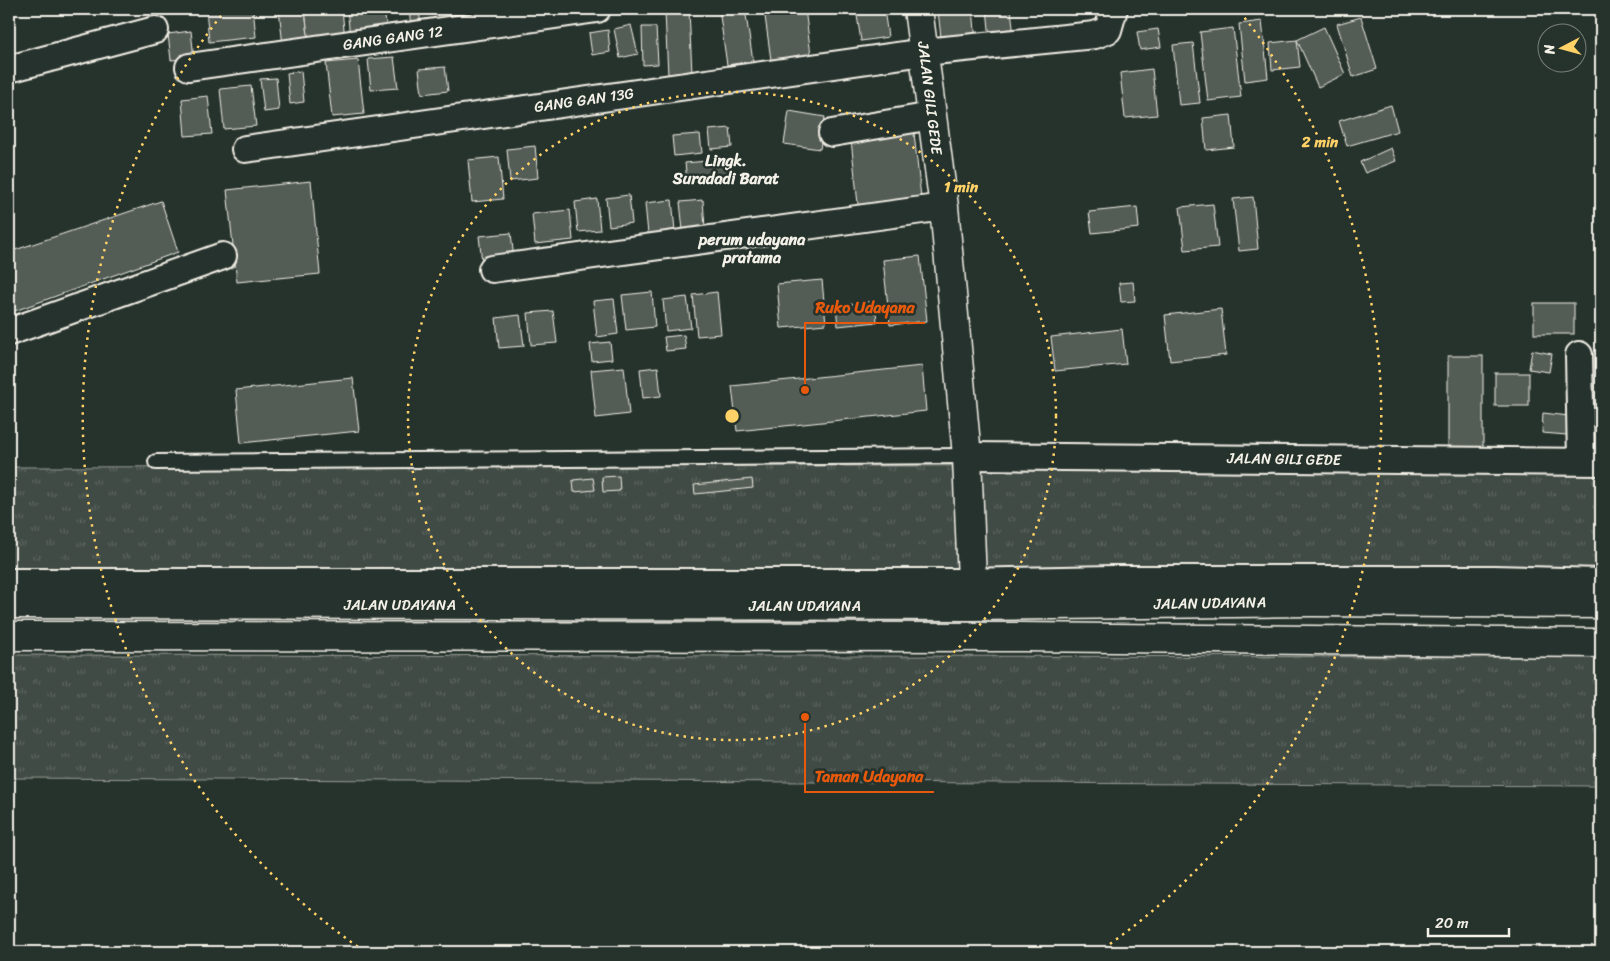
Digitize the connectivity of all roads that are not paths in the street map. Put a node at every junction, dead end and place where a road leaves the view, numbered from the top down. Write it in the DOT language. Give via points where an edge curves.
graph roads {
  1 [pos="597,9"];
  2 [pos="918,9"];
  3 [pos="1114,9"];
  4 [pos="155,30"];
  5 [pos="924,52"];
  6 [pos="189,67"];
  7 [pos="9,69"];
  8 [pos="932,116"];
  9 [pos="832,133"];
  10 [pos="245,149"];
  11 [pos="944,207"];
  12 [pos="223,256"];
  13 [pos="492,269"];
  14 [pos="9,332"];
  15 [pos="1579,354"];
  16 [pos="968,456"];
  17 [pos="156,462"];
  18 [pos="1591,462"];
  19 [pos="9,582"];
  20 [pos="1601,582"];
  21 [pos="972,594"];
  22 [pos="9,604"];
  23 [pos="1601,604"];
  24 [pos="623,605"];
  25 [pos="9,636"];
  26 [pos="623,636"];
  27 [pos="1601,643"];
  1 -- 6 [label="street, GANG GANG 12"];
  2 -- 5 [label="main road, JALAN GILI GEDE"];
  3 -- 5 [label="street, GANG GAN 13G" via="1108,30 1095,35"];
  4 -- 7 [label="street"];
  5 -- 8 [label="main road, JALAN GILI GEDE"];
  5 -- 10 [label="street, GANG GAN 13G"];
  8 -- 9 [label="street"];
  8 -- 11 [label="main road, JALAN GILI GEDE"];
  11 -- 13 [label="street"];
  11 -- 16 [label="main road, JALAN GILI GEDE"];
  12 -- 14 [label="street"];
  15 -- 18 [label="street"];
  16 -- 17 [label="lane"];
  16 -- 18 [label="street, JALAN GILI GEDE"];
  16 -- 21 [label="main road, JALAN GILI GEDE"];
  19 -- 21 [label="street"];
  20 -- 21 [label="street" via="1113,579"];
  21 -- 23 [label="main road, JALAN UDAYANA" via="1312,602"];
  21 -- 24 [label="main road, JALAN UDAYANA"];
  22 -- 24 [label="main road, JALAN UDAYANA"];
  24 -- 26 [label="main road"];
  25 -- 26 [label="main road, JALAN UDAYANA"];
  26 -- 27 [label="main road, JALAN UDAYANA"];
}
